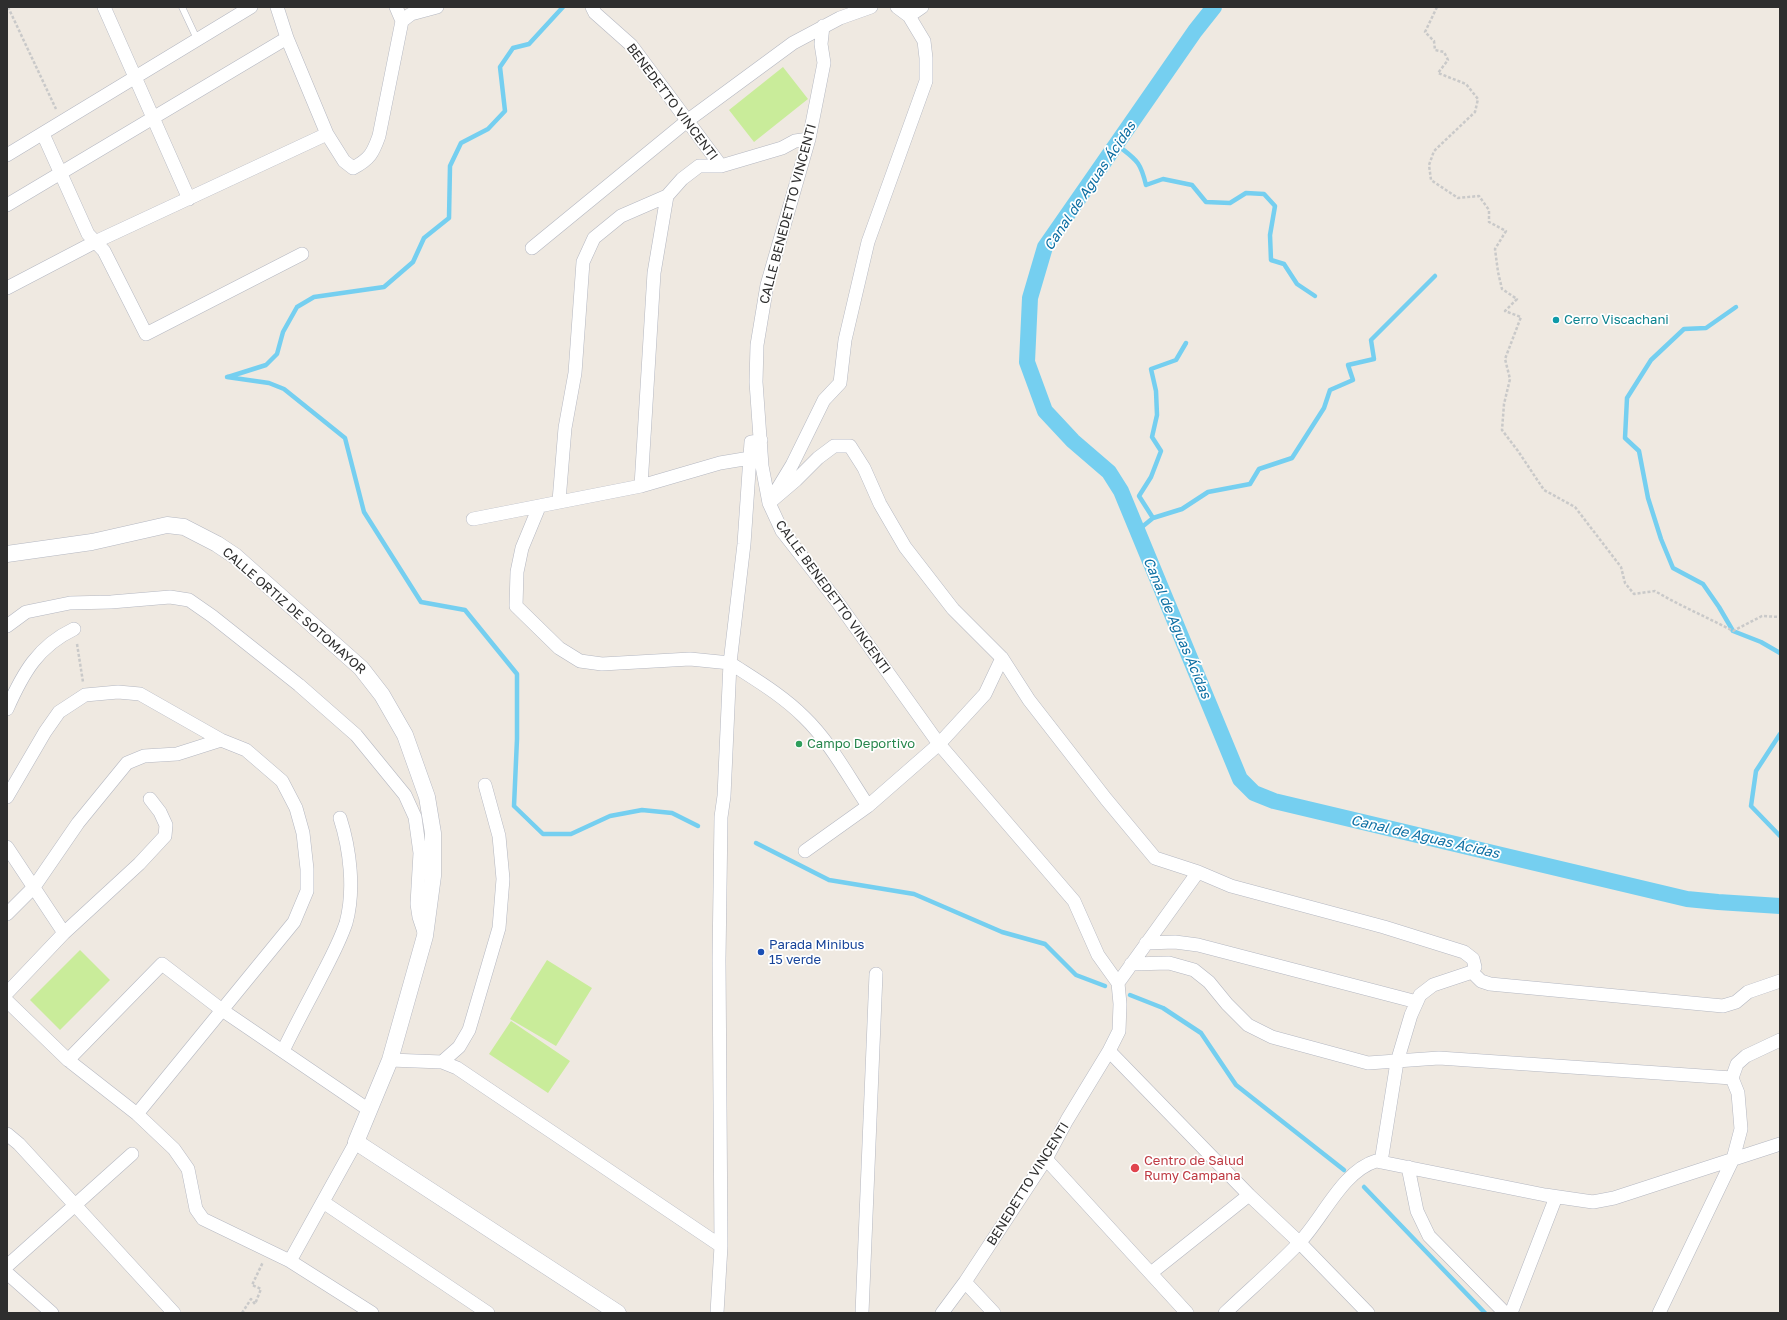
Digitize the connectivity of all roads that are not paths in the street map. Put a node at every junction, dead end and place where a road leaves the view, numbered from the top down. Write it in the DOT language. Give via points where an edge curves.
graph roads {
  1 [pos="104,7"];
  2 [pos="182,7"];
  3 [pos="251,7"];
  4 [pos="277,7"];
  5 [pos="396,7"];
  6 [pos="436,7"];
  7 [pos="871,7"];
  8 [pos="897,7"];
  9 [pos="922,7"];
  10 [pos="597,9"];
  11 [pos="909,16"];
  12 [pos="402,21"];
  13 [pos="823,26"];
  14 [pos="287,38"];
  15 [pos="197,39"];
  16 [pos="134,76"];
  17 [pos="153,118"];
  18 [pos="687,121"];
  19 [pos="43,134"];
  20 [pos="327,134"];
  21 [pos="809,139"];
  22 [pos="7,155"];
  23 [pos="722,166"];
  24 [pos="60,173"];
  25 [pos="667,196"];
  26 [pos="189,198"];
  27 [pos="7,205"];
  28 [pos="95,242"];
  29 [pos="532,248"];
  30 [pos="302,254"];
  31 [pos="7,288"];
  32 [pos="761,440"];
  33 [pos="750,458"];
  34 [pos="641,486"];
  35 [pos="559,501"];
  36 [pos="769,503"];
  37 [pos="539,507"];
  38 [pos="473,519"];
  39 [pos="7,554"];
  40 [pos="7,626"];
  41 [pos="74,629"];
  42 [pos="1002,658"];
  43 [pos="730,663"];
  44 [pos="7,709"];
  45 [pos="221,740"];
  46 [pos="939,744"];
  47 [pos="485,785"];
  48 [pos="7,797"];
  49 [pos="150,800"];
  50 [pos="868,806"];
  51 [pos="340,818"];
  52 [pos="7,848"];
  53 [pos="806,851"];
  54 [pos="1198,872"];
  55 [pos="34,887"];
  56 [pos="7,914"];
  57 [pos="64,933"];
  58 [pos="425,936"];
  59 [pos="1146,943"];
  60 [pos="1131,964"];
  61 [pos="1472,972"];
  62 [pos="876,974"];
  63 [pos="1780,981"];
  64 [pos="1118,983"];
  65 [pos="7,993"];
  66 [pos="7,1001"];
  67 [pos="1417,1002"];
  68 [pos="222,1010"];
  69 [pos="1780,1040"];
  70 [pos="282,1050"];
  71 [pos="1109,1051"];
  72 [pos="68,1060"];
  73 [pos="390,1060"];
  74 [pos="442,1062"];
  75 [pos="1397,1062"];
  76 [pos="1732,1078"];
  77 [pos="369,1110"];
  78 [pos="137,1114"];
  79 [pos="7,1134"];
  80 [pos="356,1142"];
  81 [pos="1780,1144"];
  82 [pos="132,1154"];
  83 [pos="1046,1159"];
  84 [pos="1733,1159"];
  85 [pos="1381,1162"];
  86 [pos="1408,1167"];
  87 [pos="1249,1195"];
  88 [pos="1556,1197"];
  89 [pos="324,1202"];
  90 [pos="74,1204"];
  91 [pos="1300,1243"];
  92 [pos="721,1246"];
  93 [pos="290,1261"];
  94 [pos="7,1266"];
  95 [pos="7,1273"];
  96 [pos="1151,1273"];
  97 [pos="965,1282"];
  98 [pos="52,1313"];
  99 [pos="174,1313"];
  100 [pos="372,1313"];
  101 [pos="488,1313"];
  102 [pos="618,1313"];
  103 [pos="717,1313"];
  104 [pos="862,1313"];
  105 [pos="942,1313"];
  106 [pos="994,1313"];
  107 [pos="1187,1313"];
  108 [pos="1225,1313"];
  109 [pos="1368,1313"];
  110 [pos="1505,1313"];
  111 [pos="1511,1313"];
  112 [pos="1659,1313"];
  1 -- 16 [label="street"];
  2 -- 15 [label="lane"];
  3 -- 15 [label="street"];
  4 -- 14 [label="street"];
  5 -- 12 [label="street"];
  6 -- 12 [label="street" via="411,14"];
  7 -- 13 [label="street"];
  8 -- 11 [label="street"];
  9 -- 11 [label="street"];
  10 -- 18 [label="street, BENEDETTO VINCENTI" via="631,45"];
  11 -- 36 [label="street" via="924,41 926,81 868,242 845,340 840,383 824,400 792,465"];
  12 -- 20 [label="street" via="379,136 373,153 365,162 353,168 344,161"];
  13 -- 18 [label="street" via="794,43"];
  13 -- 21 [label="street, CALLE BENEDETTO VINCENTI" via="821,44 824,63"];
  14 -- 17 [label="street"];
  14 -- 20 [label="street"];
  15 -- 16 [label="street"];
  16 -- 17 [label="street"];
  16 -- 19 [label="street"];
  17 -- 24 [label="street"];
  17 -- 26 [label="street"];
  18 -- 23 [label="street, BENEDETTO VINCENTI"];
  18 -- 29 [label="street"];
  19 -- 22 [label="street"];
  19 -- 24 [label="street"];
  20 -- 26 [label="street"];
  21 -- 23 [label="street, BENEDETTO VINCENTI" via="795,141 782,148"];
  21 -- 32 [label="street, CALLE BENEDETTO VINCENTI" via="767,285 757,345 756,382"];
  23 -- 25 [label="street" via="699,166 682,179"];
  24 -- 27 [label="street"];
  24 -- 28 [label="street" via="88,234"];
  25 -- 34 [label="street" via="654,273"];
  25 -- 35 [label="street" via="621,216 594,238 583,262 575,373 565,428"];
  26 -- 28 [label="street"];
  28 -- 30 [label="street" via="104,251 146,334"];
  28 -- 31 [label="street"];
  32 -- 33 [label="street" via="751,442"];
  32 -- 36 [label="street, CALLE BENEDETTO VINCENTI" via="762,466"];
  33 -- 34 [label="street" via="720,463"];
  33 -- 43 [label="street" via="744,544"];
  34 -- 35 [label="street"];
  35 -- 37 [label="street"];
  36 -- 42 [label="street" via="834,446 850,446 906,548 953,609"];
  36 -- 46 [label="street, CALLE BENEDETTO VINCENTI" via="782,531 836,600"];
  37 -- 38 [label="street"];
  37 -- 43 [label="street" via="522,548 517,572 516,606 559,648 580,661 602,664 690,659"];
  39 -- 58 [label="street, CALLE ORTIZ DE SOTOMAYOR" via="92,542 167,525 184,527 235,556 361,668 382,695 405,735 427,797 433,833 433,876"];
  40 -- 58 [label="street" via="26,612 70,603 170,597 189,600 212,616 356,734 405,795 414,817 420,853 417,904"];
  41 -- 44 [label="street" via="58,636 45,646 28,668"];
  42 -- 46 [label="street" via="985,694"];
  42 -- 54 [label="street" via="1029,700 1155,858"];
  43 -- 50 [label="street" via="773,690 804,717 823,739"];
  43 -- 92 [label="street" via="721,817"];
  45 -- 48 [label="street" via="140,694 85,694 59,712"];
  45 -- 55 [label="street" via="177,754 144,756 128,763 78,823"];
  45 -- 68 [label="street" via="246,750 282,781 296,808 303,833 307,883 307,891 294,922"];
  46 -- 50 [label="street"];
  46 -- 64 [label="street, CALLE BENEDETTO VINCENTI" via="1074,901 1098,955"];
  47 -- 74 [label="street" via="499,836 503,879 499,928 469,1030 459,1047"];
  49 -- 57 [label="street" via="166,825 165,836 139,864"];
  50 -- 53 [label="street"];
  51 -- 70 [label="street" via="345,833 350,869 346,921 338,946"];
  52 -- 55 [label="street"];
  54 -- 59 [label="street"];
  54 -- 61 [label="street" via="1231,886 1384,927 1464,952 1473,959 1475,967"];
  55 -- 56 [label="street"];
  55 -- 57 [label="street"];
  57 -- 65 [label="street"];
  58 -- 73 [label="street, CALLE ORTIZ DE SOTOMAYOR"];
  59 -- 60 [label="street"];
  59 -- 67 [label="street" via="1175,942 1198,945"];
  60 -- 64 [label="street"];
  60 -- 75 [label="street" via="1169,963 1194,970 1210,982 1248,1025 1272,1037 1368,1063"];
  61 -- 63 [label="street" via="1481,981 1490,984 1723,1006 1736,1002 1748,992"];
  61 -- 67 [label="street" via="1434,985 1420,995"];
  62 -- 104 [label="street"];
  64 -- 71 [label="street" via="1119,1030"];
  66 -- 72 [label="street"];
  67 -- 75 [label="street"];
  68 -- 70 [label="street"];
  68 -- 72 [label="street" via="162,964"];
  68 -- 78 [label="street"];
  69 -- 76 [label="street" via="1746,1056 1737,1064"];
  70 -- 77 [label="street"];
  71 -- 83 [label="street, BENEDETTO VINCENTI"];
  71 -- 87 [label="street"];
  72 -- 78 [label="street"];
  73 -- 74 [label="street"];
  73 -- 77 [label="street, CALLE ORTIZ DE SOTOMAYOR"];
  74 -- 92 [label="street" via="457,1068"];
  75 -- 76 [label="street" via="1439,1058"];
  75 -- 85 [label="street"];
  76 -- 84 [label="street" via="1738,1093 1741,1129"];
  77 -- 80 [label="street, CALLE ORTIZ DE SOTOMAYOR"];
  78 -- 93 [label="street" via="174,1149 188,1169 196,1209 203,1219"];
  79 -- 90 [label="street"];
  80 -- 89 [label="street, CALLE ORTIZ DE SOTOMAYOR"];
  80 -- 102 [label="street"];
  81 -- 84 [label="street"];
  82 -- 90 [label="street"];
  83 -- 96 [label="street"];
  83 -- 97 [label="street, BENEDETTO VINCENTI"];
  84 -- 88 [label="street" via="1614,1198 1593,1202"];
  84 -- 112 [label="street"];
  85 -- 86 [label="street"];
  85 -- 91 [label="street" via="1366,1164 1341,1188"];
  86 -- 88 [label="street"];
  86 -- 110 [label="street" via="1417,1211 1429,1236"];
  87 -- 91 [label="street"];
  87 -- 96 [label="street"];
  88 -- 111 [label="street"];
  89 -- 93 [label="street, CALLE ORTIZ DE SOTOMAYOR"];
  89 -- 101 [label="street"];
  90 -- 94 [label="street"];
  90 -- 99 [label="street"];
  91 -- 108 [label="street"];
  91 -- 109 [label="street"];
  92 -- 103 [label="street"];
  93 -- 100 [label="street"];
  95 -- 98 [label="street"];
  96 -- 107 [label="street"];
  97 -- 105 [label="street, BENEDETTO VINCENTI"];
  97 -- 106 [label="street"];
}
